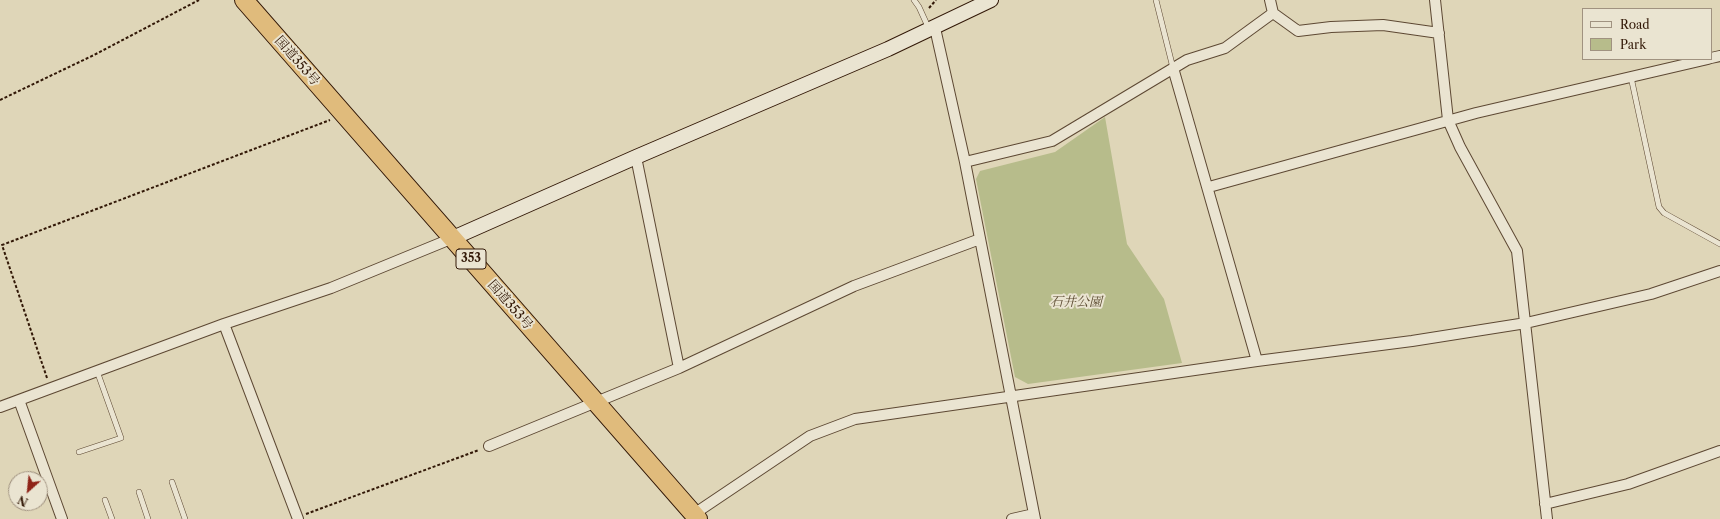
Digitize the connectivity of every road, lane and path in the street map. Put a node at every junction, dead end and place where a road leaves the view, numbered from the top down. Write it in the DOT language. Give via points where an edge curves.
graph roads {
  1 [pos="199,0"];
  2 [pos="244,0"];
  3 [pos="914,0"];
  4 [pos="991,0"];
  5 [pos="1156,0"];
  6 [pos="1270,0"];
  7 [pos="1435,0"];
  8 [pos="1273,13"];
  9 [pos="932,29"];
  10 [pos="1439,33"];
  11 [pos="1706,60"];
  12 [pos="1173,68"];
  13 [pos="1631,77"];
  14 [pos="0,100"];
  15 [pos="345,114"];
  16 [pos="1448,120"];
  17 [pos="636,156"];
  18 [pos="965,162"];
  19 [pos="1209,187"];
  20 [pos="453,238"];
  21 [pos="980,239"];
  22 [pos="1720,244"];
  23 [pos="1720,271"];
  24 [pos="1526,323"];
  25 [pos="224,324"];
  26 [pos="1258,361"];
  27 [pos="679,368"];
  28 [pos="97,371"];
  29 [pos="51,389"];
  30 [pos="1011,396"];
  31 [pos="19,400"];
  32 [pos="596,403"];
  33 [pos="0,407"];
  34 [pos="489,446"];
  35 [pos="1720,451"];
  36 [pos="79,452"];
  37 [pos="172,482"];
  38 [pos="139,492"];
  39 [pos="105,500"];
  40 [pos="1545,504"];
  41 [pos="696,517"];
  42 [pos="1034,517"];
  43 [pos="296,518"];
  44 [pos="62,519"];
  45 [pos="112,519"];
  46 [pos="148,519"];
  47 [pos="185,519"];
  48 [pos="1012,519"];
  49 [pos="1547,519"];
  1 -- 14 [label="path"];
  2 -- 15 [label="highway, 国道353号 / 353"];
  3 -- 9 [label="lane"];
  4 -- 9 [label="street"];
  5 -- 12 [label="lane"];
  6 -- 8 [label="street"];
  7 -- 10 [label="street"];
  8 -- 10 [label="street" via="1298,31 1383,25"];
  8 -- 12 [label="street" via="1225,48 1188,60"];
  9 -- 17 [label="street"];
  9 -- 18 [label="street"];
  10 -- 16 [label="street"];
  11 -- 13 [label="street"];
  12 -- 18 [label="street" via="1052,141"];
  12 -- 19 [label="street"];
  13 -- 16 [label="street"];
  13 -- 22 [label="lane" via="1659,207 1664,213"];
  15 -- 20 [label="highway, 国道353号 / 353"];
  15 -- 29 [label="path" via="2,245"];
  16 -- 19 [label="street"];
  16 -- 24 [label="street" via="1517,251"];
  17 -- 20 [label="street"];
  17 -- 27 [label="street"];
  18 -- 21 [label="street"];
  19 -- 26 [label="street"];
  20 -- 25 [label="street" via="330,288"];
  20 -- 32 [label="highway, 国道353号 / 353"];
  21 -- 27 [label="street" via="854,286"];
  21 -- 30 [label="street"];
  23 -- 24 [label="street" via="1651,294"];
  24 -- 26 [label="street"];
  24 -- 40 [label="street"];
  25 -- 28 [label="street"];
  25 -- 43 [label="street"];
  26 -- 30 [label="street"];
  27 -- 32 [label="street"];
  28 -- 29 [label="street"];
  28 -- 36 [label="lane" via="121,438"];
  29 -- 31 [label="street"];
  30 -- 41 [label="street" via="856,419 810,436"];
  30 -- 42 [label="street"];
  31 -- 33 [label="street"];
  31 -- 44 [label="street"];
  32 -- 34 [label="street"];
  32 -- 41 [label="highway, 国道353号 / 353"];
  34 -- 43 [label="path"];
  35 -- 40 [label="street" via="1628,484"];
  37 -- 47 [label="lane"];
  38 -- 46 [label="lane"];
  39 -- 45 [label="lane"];
  40 -- 49 [label="street"];
  42 -- 48 [label="street"];
}
